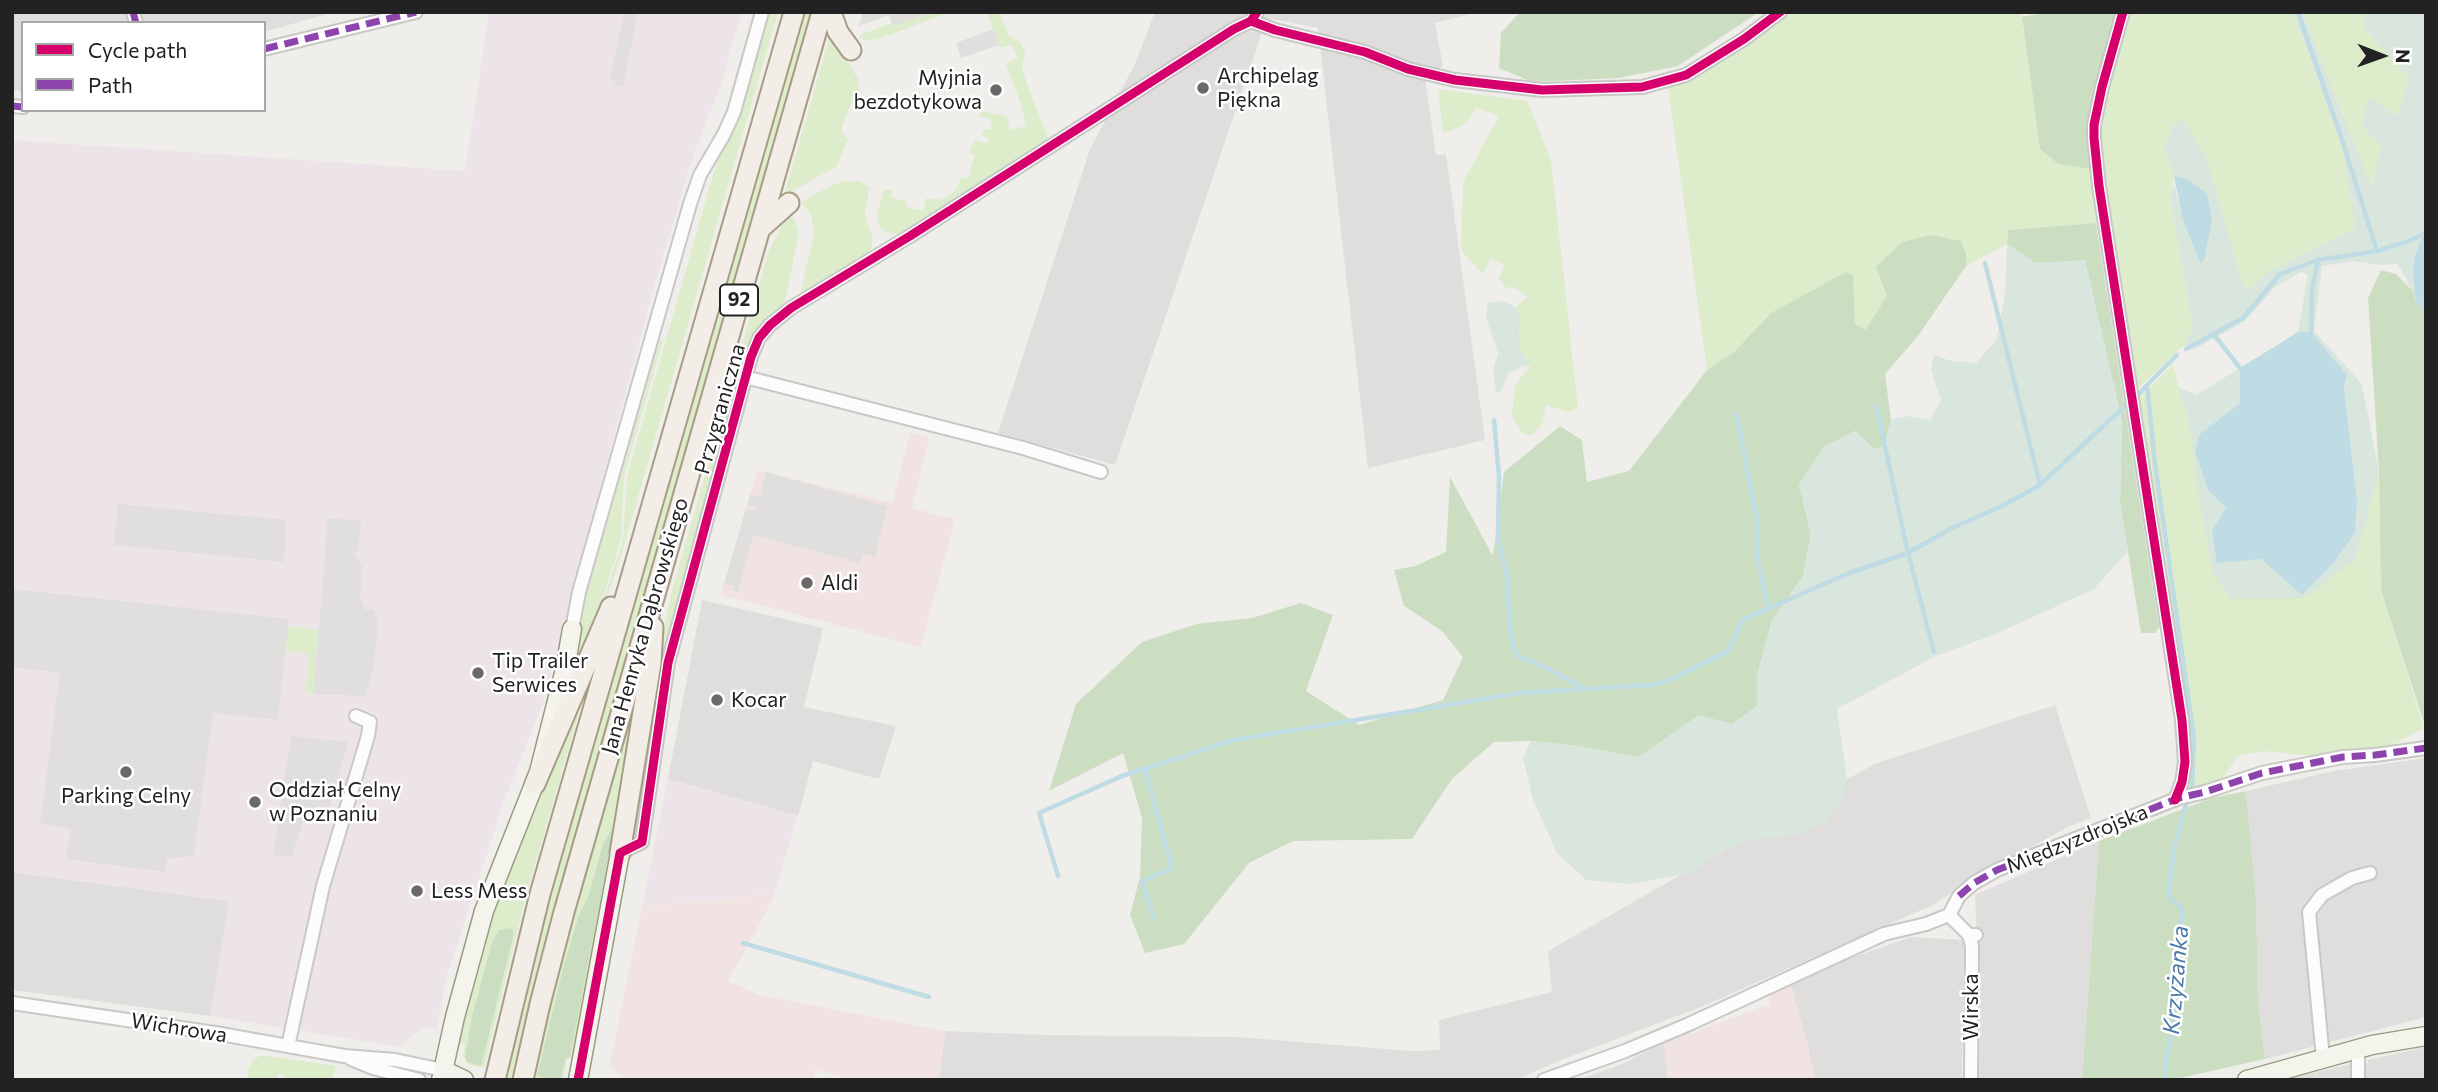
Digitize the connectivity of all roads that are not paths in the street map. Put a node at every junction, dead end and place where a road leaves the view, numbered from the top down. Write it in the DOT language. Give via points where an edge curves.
graph roads {
  1 [pos="416,12"];
  2 [pos="762,12"];
  3 [pos="794,12"];
  4 [pos="822,12"];
  5 [pos="831,12"];
  6 [pos="1780,12"];
  7 [pos="2123,12"];
  8 [pos="1254,17"];
  9 [pos="266,50"];
  10 [pos="851,50"];
  11 [pos="789,203"];
  12 [pos="760,229"];
  13 [pos="745,377"];
  14 [pos="1101,472"];
  15 [pos="640,545"];
  16 [pos="656,588"];
  17 [pos="572,629"];
  18 [pos="356,716"];
  19 [pos="2424,747"];
  20 [pos="535,784"];
  21 [pos="2175,800"];
  22 [pos="620,853"];
  23 [pos="2370,873"];
  24 [pos="1949,915"];
  25 [pos="12,1003"];
  26 [pos="2426,1036"];
  27 [pos="288,1046"];
  28 [pos="2358,1049"];
  29 [pos="345,1056"];
  30 [pos="2323,1058"];
  31 [pos="442,1075"];
  32 [pos="419,1080"];
  33 [pos="464,1080"];
  34 [pos="495,1080"];
  35 [pos="523,1080"];
  36 [pos="578,1080"];
  37 [pos="1544,1080"];
  38 [pos="1971,1080"];
  39 [pos="2247,1080"];
  40 [pos="2358,1080"];
  1 -- 9 [label="street"];
  2 -- 17 [label="street" via="731,118 694,190 582,579"];
  3 -- 15 [label="main road, Jana Henryka Dąbrowskiego / 92"];
  4 -- 12 [label="main road, Jana Henryka Dąbrowskiego / 92"];
  5 -- 10 [label="main road"];
  6 -- 8 [label="street" via="1686,75 1642,87 1542,90 1455,80 1408,69 1365,52 1275,30"];
  7 -- 21 [label="street" via="2102,87 2094,138 2182,720 2185,762"];
  8 -- 13 [label="street, Przygraniczna" via="791,309 759,338"];
  11 -- 12 [label="main road"];
  12 -- 16 [label="main road, Jana Henryka Dąbrowskiego / 92"];
  13 -- 14 [label="street"];
  13 -- 22 [label="street, Przygraniczna" via="668,663 642,842"];
  15 -- 20 [label="main road"];
  15 -- 34 [label="main road, Jana Henryka Dąbrowskiego / 92" via="540,894"];
  16 -- 22 [label="main road" via="651,663"];
  16 -- 35 [label="main road, Jana Henryka Dąbrowskiego / 92" via="564,912"];
  17 -- 20 [label="street"];
  18 -- 27 [label="street" via="370,722 368,736 323,887"];
  19 -- 21 [label="street, Międzyzdrojska" via="2262,774"];
  20 -- 31 [label="street" via="484,911"];
  21 -- 24 [label="street, Międzyzdrojska" via="1997,870 1959,895"];
  22 -- 36 [label="street"];
  23 -- 30 [label="street" via="2322,895 2309,912"];
  24 -- 37 [label="street" via="1884,934 1687,1025"];
  24 -- 38 [label="street, Wirska" via="1969,933 1972,946"];
  25 -- 27 [label="street, Wichrowa"];
  26 -- 28 [label="street"];
  27 -- 29 [label="street, Wichrowa"];
  28 -- 30 [label="street"];
  28 -- 40 [label="street"];
  29 -- 31 [label="street, Wichrowa" via="396,1060"];
  29 -- 32 [label="street, Wichrowa"];
  30 -- 39 [label="street"];
  31 -- 33 [label="street"];
}
